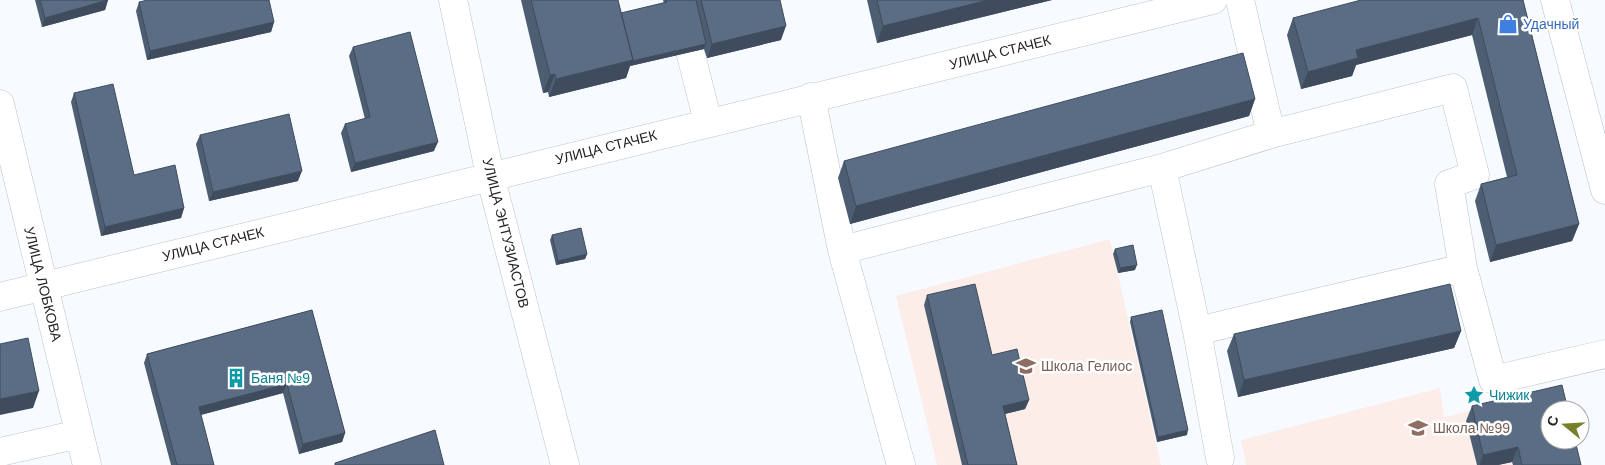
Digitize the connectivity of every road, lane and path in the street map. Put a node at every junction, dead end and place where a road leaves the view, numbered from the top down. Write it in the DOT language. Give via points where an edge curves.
graph roads {
  1 [pos="453,0"];
  2 [pos="1213,0"];
  3 [pos="1240,0"];
  4 [pos="1556,0"];
  5 [pos="1172,5"];
  6 [pos="691,55"];
  7 [pos="811,97"];
  8 [pos="0,104"];
  9 [pos="708,122"];
  10 [pos="1271,134"];
  11 [pos="1162,168"];
  12 [pos="490,175"];
  13 [pos="1605,190"];
  14 [pos="842,250"];
  15 [pos="1463,268"];
  16 [pos="43,286"];
  17 [pos="0,297"];
  18 [pos="1198,331"];
  19 [pos="1605,354"];
  20 [pos="80,434"];
  21 [pos="0,452"];
  22 [pos="1220,458"];
  23 [pos="87,465"];
  24 [pos="565,465"];
  25 [pos="901,465"];
  1 -- 12 [label="street, УЛИЦА ЭНТУЗИАСТОВ"];
  2 -- 5 [label="street, УЛИЦА СТАЧЕК"];
  3 -- 10 [label="street"];
  4 -- 13 [label="street"];
  5 -- 7 [label="street, УЛИЦА СТАЧЕК"];
  6 -- 9 [label="street"];
  7 -- 9 [label="street, УЛИЦА СТАЧЕК"];
  7 -- 14 [label="street"];
  8 -- 16 [label="street, УЛИЦА ЛОБКОВА"];
  9 -- 12 [label="street, УЛИЦА СТАЧЕК"];
  10 -- 11 [label="street"];
  10 -- 15 [label="street" via="1453,88 1475,175 1449,184"];
  11 -- 14 [label="street"];
  11 -- 18 [label="street"];
  12 -- 16 [label="street, УЛИЦА СТАЧЕК"];
  12 -- 24 [label="street, УЛИЦА ЭНТУЗИАСТОВ"];
  14 -- 25 [label="street"];
  15 -- 18 [label="street"];
  15 -- 19 [label="street" via="1493,380"];
  16 -- 17 [label="street, УЛИЦА СТАЧЕК"];
  16 -- 20 [label="street, УЛИЦА ЛОБКОВА"];
  18 -- 22 [label="street"];
  20 -- 21 [label="street"];
  20 -- 23 [label="street, УЛИЦА ЛОБКОВА"];
}
